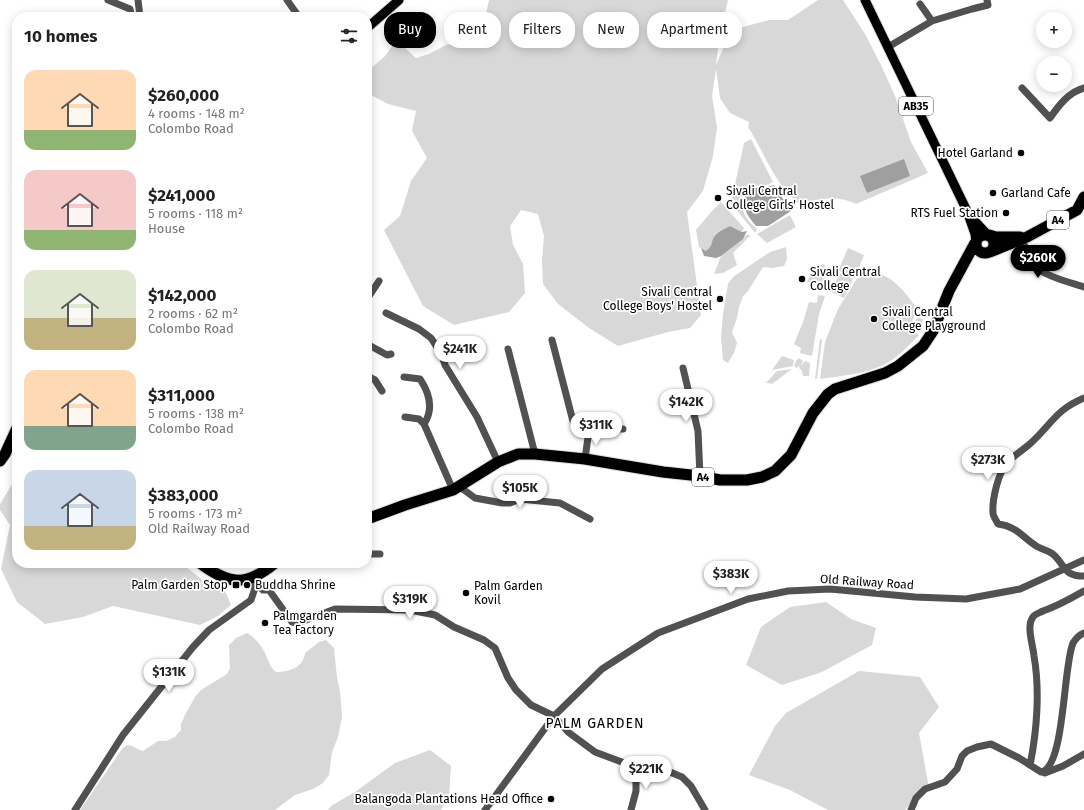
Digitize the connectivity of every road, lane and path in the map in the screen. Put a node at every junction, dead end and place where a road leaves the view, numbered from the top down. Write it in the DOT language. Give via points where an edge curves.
graph roads {
  1 [pos="108,0"];
  2 [pos="138,0"];
  3 [pos="287,0"];
  4 [pos="399,0"];
  5 [pos="865,0"];
  6 [pos="987,0"];
  7 [pos="920,4"];
  8 [pos="131,12"];
  9 [pos="139,12"];
  10 [pos="295,12"];
  11 [pos="932,21"];
  12 [pos="372,24"];
  13 [pos="888,46"];
  14 [pos="1022,88"];
  15 [pos="1084,88"];
  16 [pos="1084,197"];
  17 [pos="967,211"];
  18 [pos="988,235"];
  19 [pos="1024,238"];
  20 [pos="975,243"];
  21 [pos="989,252"];
  22 [pos="956,277"];
  23 [pos="379,281"];
  24 [pos="1084,287"];
  25 [pos="372,292"];
  26 [pos="386,313"];
  27 [pos="552,340"];
  28 [pos="372,347"];
  29 [pos="508,349"];
  30 [pos="391,354"];
  31 [pos="683,368"];
  32 [pos="404,376"];
  33 [pos="372,378"];
  34 [pos="382,391"];
  35 [pos="1084,398"];
  36 [pos="405,417"];
  37 [pos="424,424"];
  38 [pos="623,429"];
  39 [pos="589,430"];
  40 [pos="12,438"];
  41 [pos="12,449"];
  42 [pos="535,454"];
  43 [pos="3,457"];
  44 [pos="585,459"];
  45 [pos="498,462"];
  46 [pos="700,476"];
  47 [pos="456,489"];
  48 [pos="372,517"];
  49 [pos="590,520"];
  50 [pos="372,554"];
  51 [pos="380,554"];
  52 [pos="1084,560"];
  53 [pos="207,568"];
  54 [pos="269,568"];
  55 [pos="1064,570"];
  56 [pos="1084,576"];
  57 [pos="254,580"];
  58 [pos="1084,591"];
  59 [pos="1084,632"];
  60 [pos="554,716"];
  61 [pos="1084,754"];
  62 [pos="1030,765"];
  63 [pos="636,766"];
  64 [pos="1041,772"];
  65 [pos="75,810"];
  66 [pos="485,810"];
  67 [pos="632,810"];
  68 [pos="705,810"];
  69 [pos="911,810"];
  1 -- 8 [label="street" via="130,9"];
  2 -- 9 [label="street"];
  3 -- 10 [label="street"];
  4 -- 12 [label="main road"];
  5 -- 13 [label="main road, AB35"];
  6 -- 11 [label="street" via="988,5"];
  7 -- 11 [label="street"];
  11 -- 13 [label="street"];
  13 -- 17 [label="main road, AB35"];
  14 -- 15 [label="street" via="1050,118 1060,104 1077,90"];
  16 -- 19 [label="highway, A4" via="1077,210"];
  17 -- 18 [label="main road"];
  17 -- 20 [label="main road" via="975,234"];
  18 -- 19 [label="highway, A4"];
  18 -- 20 [label="highway" via="980,236"];
  18 -- 21 [label="highway" via="994,240 993,249"];
  19 -- 21 [label="highway, A4"];
  19 -- 24 [label="street" via="1032,262 1037,268"];
  20 -- 21 [label="highway" via="982,253"];
  20 -- 22 [label="highway, A4"];
  21 -- 22 [label="highway, A4"];
  22 -- 46 [label="highway, A4" via="933,332 922,346 898,366 885,373 828,394 812,413 791,455 775,471 747,480 720,480"];
  23 -- 25 [label="street"];
  26 -- 45 [label="street" via="419,329 431,338 477,416"];
  27 -- 39 [label="street" via="575,429"];
  28 -- 30 [label="street" via="387,355"];
  29 -- 42 [label="street"];
  31 -- 46 [label="street" via="698,431"];
  32 -- 37 [label="street" via="420,379 425,386 431,408"];
  33 -- 34 [label="street"];
  35 -- 55 [label="street" via="1058,412 1033,441 1006,463 999,477 993,514 998,524 1007,525 1054,555"];
  36 -- 37 [label="street" via="419,419"];
  37 -- 47 [label="street"];
  38 -- 39 [label="street"];
  39 -- 44 [label="street"];
  40 -- 43 [label="highway"];
  41 -- 43 [label="highway"];
  42 -- 44 [label="highway, A4"];
  42 -- 45 [label="highway, A4" via="518,454"];
  44 -- 46 [label="highway, A4"];
  45 -- 47 [label="highway, A4"];
  47 -- 48 [label="highway, A4"];
  47 -- 49 [label="street" via="476,498 502,504 520,499 560,503"];
  50 -- 51 [label="street"];
  52 -- 55 [label="street, Old Railway Road"];
  53 -- 57 [label="highway" via="215,574 238,582"];
  54 -- 57 [label="highway"];
  55 -- 56 [label="street" via="1075,576"];
  55 -- 60 [label="street, Old Railway Road" via="1020,589 966,599 830,589 788,591 748,598 658,633 602,669"];
  57 -- 60 [label="street" via="263,590 269,590 292,622 298,623 335,609 410,610 435,615 495,648 516,690 531,705"];
  57 -- 65 [label="street" via="255,588 251,600 209,630 184,659 123,735"];
  58 -- 62 [label="street" via="1060,605 1034,615 1030,620 1037,692 1036,733"];
  59 -- 64 [label="street" via="1073,644 1059,740 1051,764"];
  60 -- 63 [label="street" via="568,732 595,752"];
  60 -- 66 [label="street, Old Railway Road"];
  61 -- 64 [label="street" via="1062,766 1045,773"];
  62 -- 64 [label="street"];
  62 -- 69 [label="street" via="991,744 977,747 962,756 957,769 945,782 925,789 916,798"];
  63 -- 67 [label="street" via="636,791"];
  63 -- 68 [label="street" via="670,772 682,777 692,786"];
}
